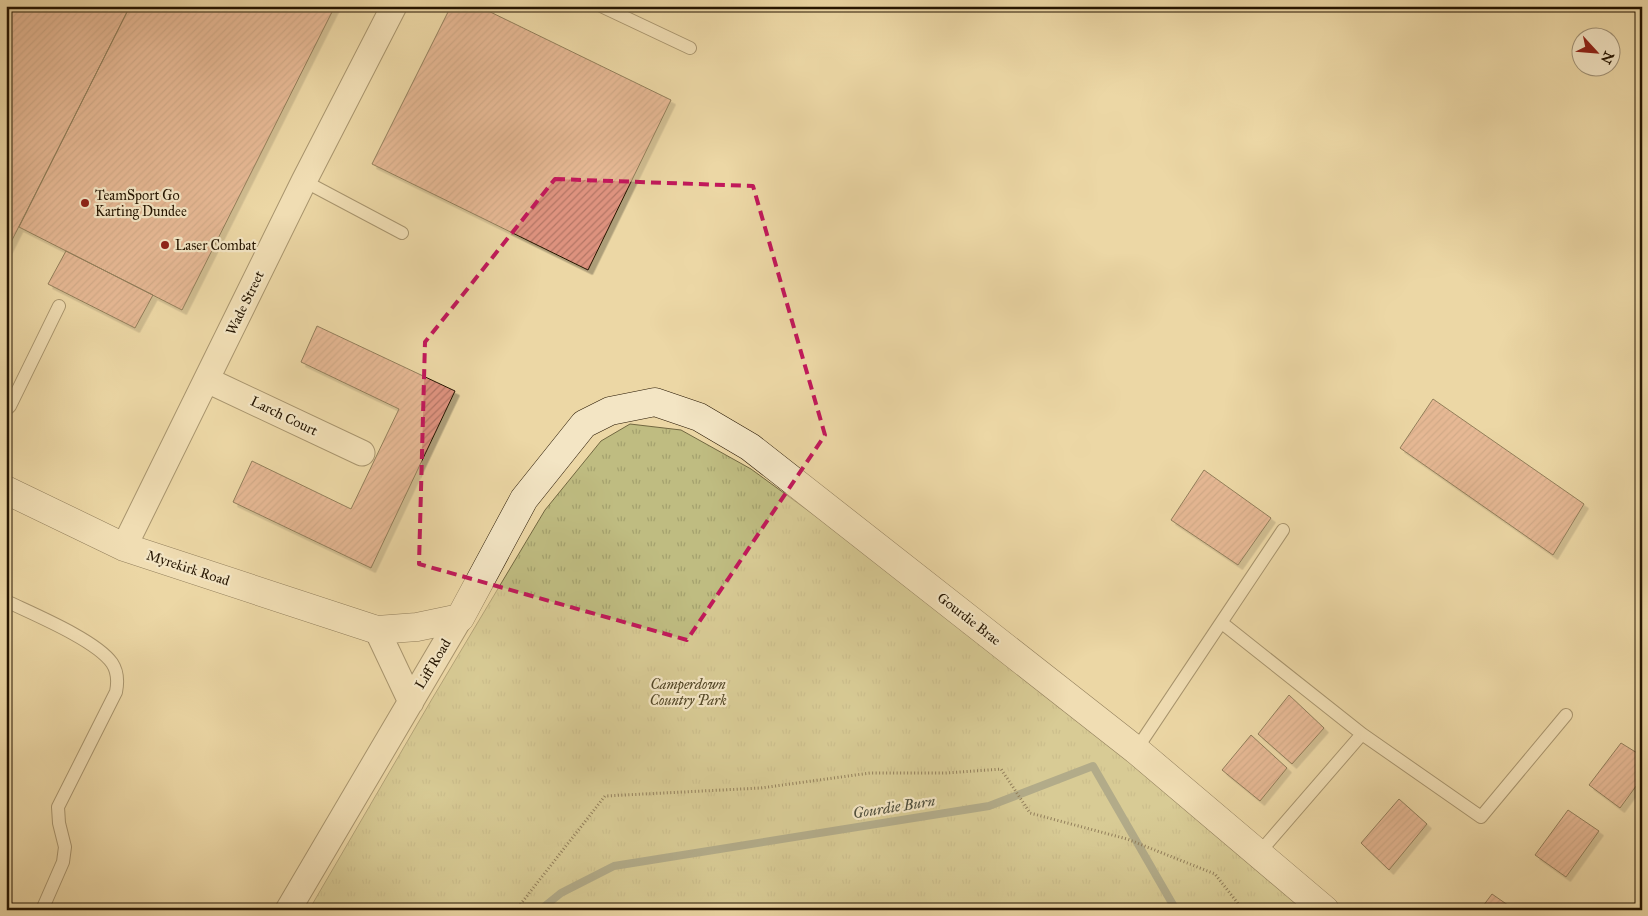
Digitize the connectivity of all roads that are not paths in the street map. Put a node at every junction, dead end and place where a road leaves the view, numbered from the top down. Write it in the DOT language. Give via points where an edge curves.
graph roads {
  1 [pos="394,6"];
  2 [pos="601,6"];
  3 [pos="690,48"];
  4 [pos="304,181"];
  5 [pos="402,233"];
  6 [pos="59,306"];
  7 [pos="207,380"];
  8 [pos="6,410"];
  9 [pos="584,424"];
  10 [pos="362,453"];
  11 [pos="6,490"];
  12 [pos="1283,530"];
  13 [pos="124,547"];
  14 [pos="6,601"];
  15 [pos="460,618"];
  16 [pos="1222,624"];
  17 [pos="377,630"];
  18 [pos="410,702"];
  19 [pos="1566,715"];
  20 [pos="1362,734"];
  21 [pos="1136,750"];
  22 [pos="1259,853"];
  23 [pos="42,910"];
  24 [pos="288,910"];
  25 [pos="1325,910"];
  1 -- 4 [label="street, Wade Street"];
  2 -- 3 [label="lane"];
  4 -- 5 [label="lane"];
  4 -- 7 [label="street, Wade Street"];
  6 -- 8 [label="lane"];
  7 -- 10 [label="street, Larch Court"];
  7 -- 13 [label="street, Wade Street"];
  9 -- 15 [label="street, Liff Road" via="524,499"];
  9 -- 21 [label="street, Gourdie Brae" via="610,411 655,402 699,417 750,447"];
  11 -- 13 [label="street, Myrekirk Road"];
  12 -- 16 [label="lane"];
  13 -- 17 [label="street, Myrekirk Road"];
  14 -- 23 [label="lane" via="70,632 98,650 112,663 118,679 116,692 58,807 65,847 63,862"];
  15 -- 17 [label="street, Myrekirk Road" via="417,627"];
  15 -- 18 [label="street, Liff Road"];
  16 -- 20 [label="lane"];
  16 -- 21 [label="lane"];
  17 -- 18 [label="street"];
  18 -- 24 [label="street, Liff Road"];
  19 -- 20 [label="lane" via="1481,817"];
  20 -- 22 [label="lane"];
  21 -- 22 [label="street, Gourdie Brae"];
  22 -- 25 [label="street, Gourdie Brae"];
}
